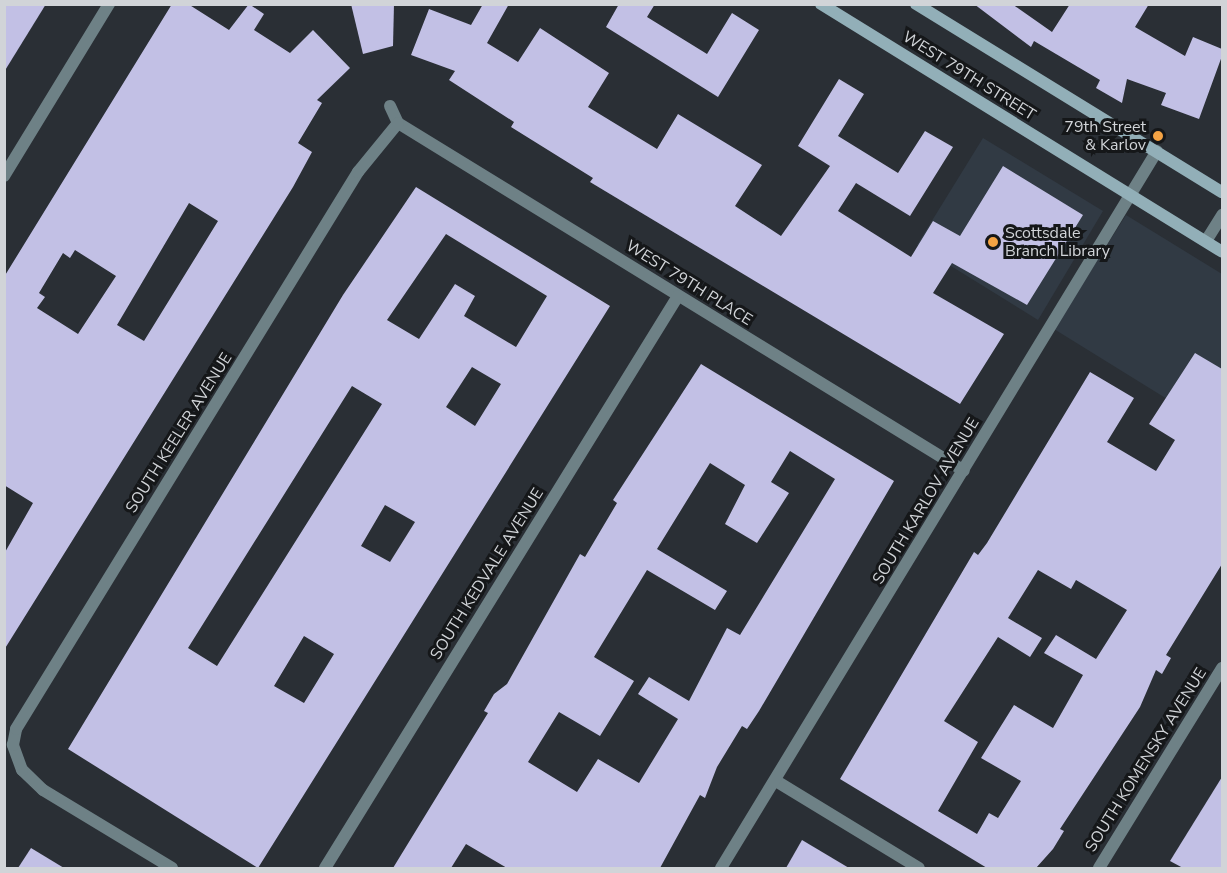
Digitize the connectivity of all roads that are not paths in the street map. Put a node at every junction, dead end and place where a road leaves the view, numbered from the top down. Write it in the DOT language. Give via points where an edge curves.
graph roads {
  1 [pos="109,4"];
  2 [pos="821,4"];
  3 [pos="916,4"];
  4 [pos="390,106"];
  5 [pos="398,123"];
  6 [pos="1157,151"];
  7 [pos="4,176"];
  8 [pos="1222,192"];
  9 [pos="1130,195"];
  10 [pos="1222,215"];
  11 [pos="1206,241"];
  12 [pos="1222,252"];
  13 [pos="678,296"];
  14 [pos="964,471"];
  15 [pos="1222,668"];
  16 [pos="776,781"];
  17 [pos="172,868"];
  18 [pos="325,868"];
  19 [pos="721,868"];
  20 [pos="919,868"];
  21 [pos="1098,868"];
  1 -- 7 [label="street"];
  2 -- 9 [label="main road, WEST 79TH STREET"];
  3 -- 6 [label="main road, WEST 79TH STREET"];
  4 -- 5 [label="street"];
  5 -- 13 [label="street, WEST 79TH PLACE"];
  5 -- 17 [label="street, SOUTH KEELER AVENUE" via="358,172 16,729 13,745 22,770 43,790"];
  6 -- 8 [label="main road, WEST 79TH STREET"];
  6 -- 9 [label="street, SOUTH KARLOV AVENUE"];
  9 -- 11 [label="main road, WEST 79TH STREET"];
  9 -- 14 [label="street, SOUTH KARLOV AVENUE"];
  10 -- 11 [label="street"];
  11 -- 12 [label="main road, WEST 79TH STREET"];
  13 -- 14 [label="street, WEST 79TH PLACE"];
  13 -- 18 [label="street, SOUTH KEDVALE AVENUE"];
  14 -- 16 [label="street, SOUTH KARLOV AVENUE"];
  15 -- 21 [label="street, SOUTH KOMENSKY AVENUE"];
  16 -- 19 [label="street, SOUTH KARLOV AVENUE"];
  16 -- 20 [label="street"];
}
